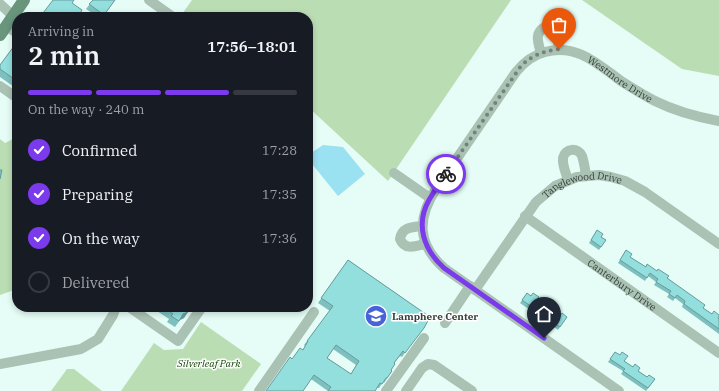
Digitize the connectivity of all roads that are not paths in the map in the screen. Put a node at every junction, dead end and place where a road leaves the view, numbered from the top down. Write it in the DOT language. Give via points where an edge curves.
graph roads {
  1 [pos="24,0"];
  2 [pos="149,0"];
  3 [pos="0,4"];
  4 [pos="16,12"];
  5 [pos="166,12"];
  6 [pos="12,15"];
  7 [pos="12,17"];
  8 [pos="3,30"];
  9 [pos="559,49"];
  10 [pos="540,53"];
  11 [pos="0,86"];
  12 [pos="12,94"];
  13 [pos="719,121"];
  14 [pos="394,173"];
  15 [pos="586,175"];
  16 [pos="568,180"];
  17 [pos="430,198"];
  18 [pos="525,216"];
  19 [pos="422,226"];
  20 [pos="425,244"];
  21 [pos="719,244"];
  22 [pos="472,288"];
  23 [pos="114,312"];
  24 [pos="136,312"];
  25 [pos="198,312"];
  26 [pos="314,312"];
  27 [pos="445,323"];
  28 [pos="424,338"];
  29 [pos="719,352"];
  30 [pos="412,356"];
  31 [pos="0,364"];
  32 [pos="426,365"];
  33 [pos="259,391"];
  34 [pos="386,391"];
  35 [pos="406,391"];
  36 [pos="472,391"];
  37 [pos="619,391"];
  1 -- 4 [label="main road"];
  2 -- 5 [label="street"];
  3 -- 6 [label="street"];
  7 -- 8 [label="main road"];
  9 -- 10 [label="street, Westmore Drive"];
  9 -- 10 [label="street" via="554,29 545,27 538,35"];
  9 -- 13 [label="street, Westmore Drive" via="584,56 656,102 684,113"];
  10 -- 17 [label="street, Westmore Drive" via="527,60 516,72"];
  11 -- 12 [label="street"];
  14 -- 17 [label="street"];
  15 -- 16 [label="street, Tanglewood Drive"];
  15 -- 16 [label="street" via="581,154 570,150 563,160"];
  15 -- 21 [label="street, Tanglewood Drive" via="611,177 635,186"];
  16 -- 18 [label="street, Tanglewood Drive" via="545,193"];
  17 -- 19 [label="street, Westmore Drive" via="425,208"];
  18 -- 22 [label="street, Tanglewood Drive"];
  18 -- 29 [label="street, Canterbury Drive"];
  19 -- 20 [label="street"];
  19 -- 20 [label="street" via="407,228 400,239 404,246 408,247"];
  20 -- 22 [label="street" via="435,260"];
  22 -- 27 [label="street, Tanglewood Drive"];
  22 -- 37 [label="street"];
  23 -- 31 [label="street" via="98,339 81,349"];
  24 -- 25 [label="street" via="178,341"];
  26 -- 33 [label="street"];
  28 -- 30 [label="street"];
  30 -- 32 [label="street"];
  30 -- 34 [label="street"];
  32 -- 35 [label="street"];
  32 -- 36 [label="street" via="434,364"];
}
